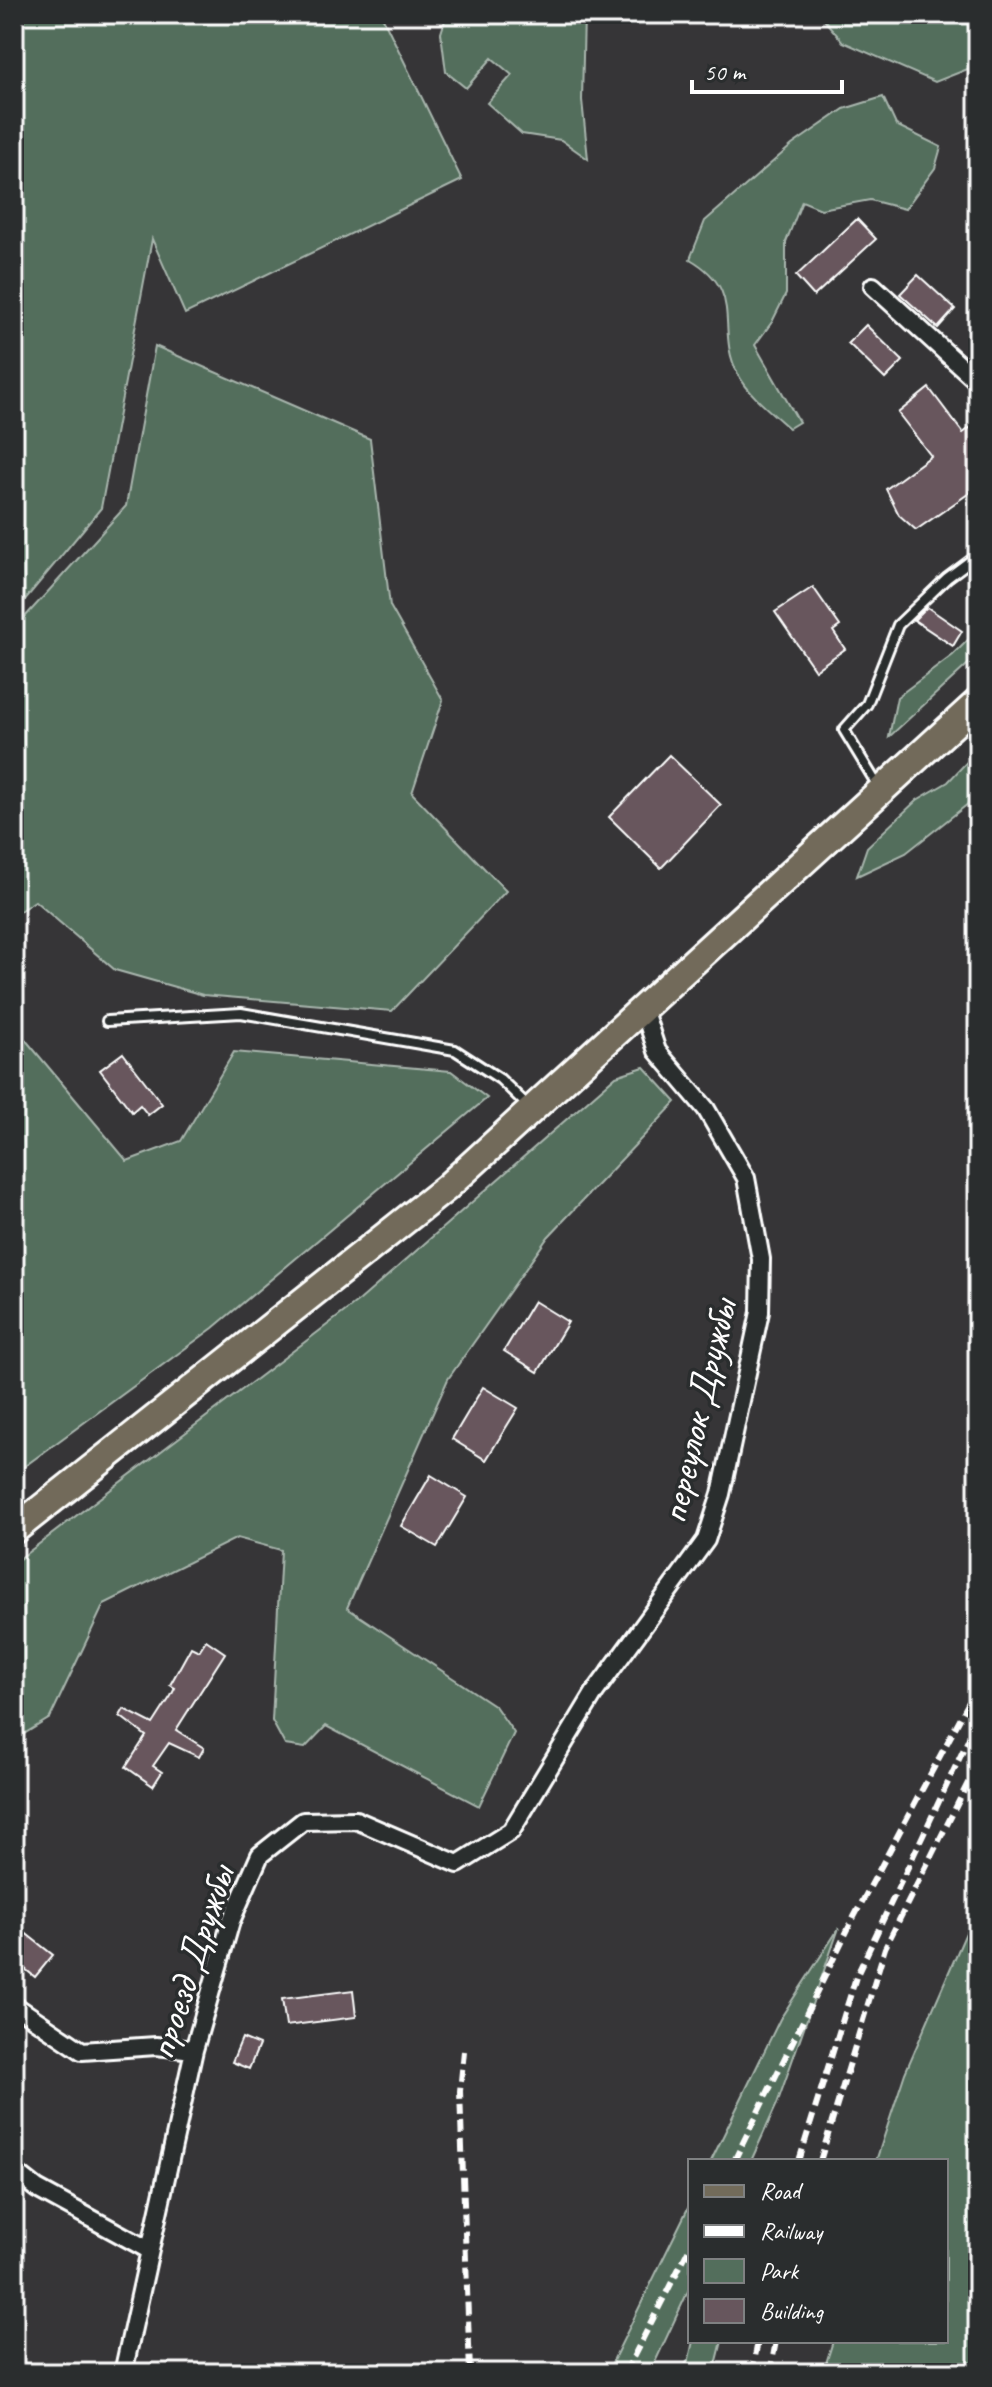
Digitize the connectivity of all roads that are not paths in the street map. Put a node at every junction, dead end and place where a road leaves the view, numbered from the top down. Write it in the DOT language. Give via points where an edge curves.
graph roads {
  1 [pos="873,286"];
  2 [pos="978,382"];
  3 [pos="978,555"];
  4 [pos="978,702"];
  5 [pos="881,791"];
  6 [pos="643,1008"];
  7 [pos="107,1021"];
  8 [pos="532,1110"];
  9 [pos="14,1530"];
  10 [pos="408,1842"];
  11 [pos="14,2005"];
  12 [pos="194,2050"];
  13 [pos="14,2171"];
  14 [pos="149,2250"];
  15 [pos="123,2373"];
  1 -- 2 [label="street"];
  3 -- 5 [label="lane" via="898,625 867,704 844,730"];
  4 -- 5 [label="main road"];
  5 -- 6 [label="main road"];
  6 -- 8 [label="main road"];
  6 -- 10 [label="street, переулок Дружбы" via="657,1051 706,1109 746,1178 761,1259 760,1312 721,1494 706,1540 595,1692 511,1831 458,1864"];
  7 -- 8 [label="lane" via="241,1013 455,1050 500,1079"];
  8 -- 9 [label="main road" via="410,1218"];
  10 -- 12 [label="street, проезд Дружбы" via="356,1820 303,1821 260,1855 231,1921"];
  11 -- 12 [label="street" via="82,2051 156,2046"];
  12 -- 14 [label="street, проезд Дружбы"];
  13 -- 14 [label="street"];
  14 -- 15 [label="street, проезд Дружбы"];
}
